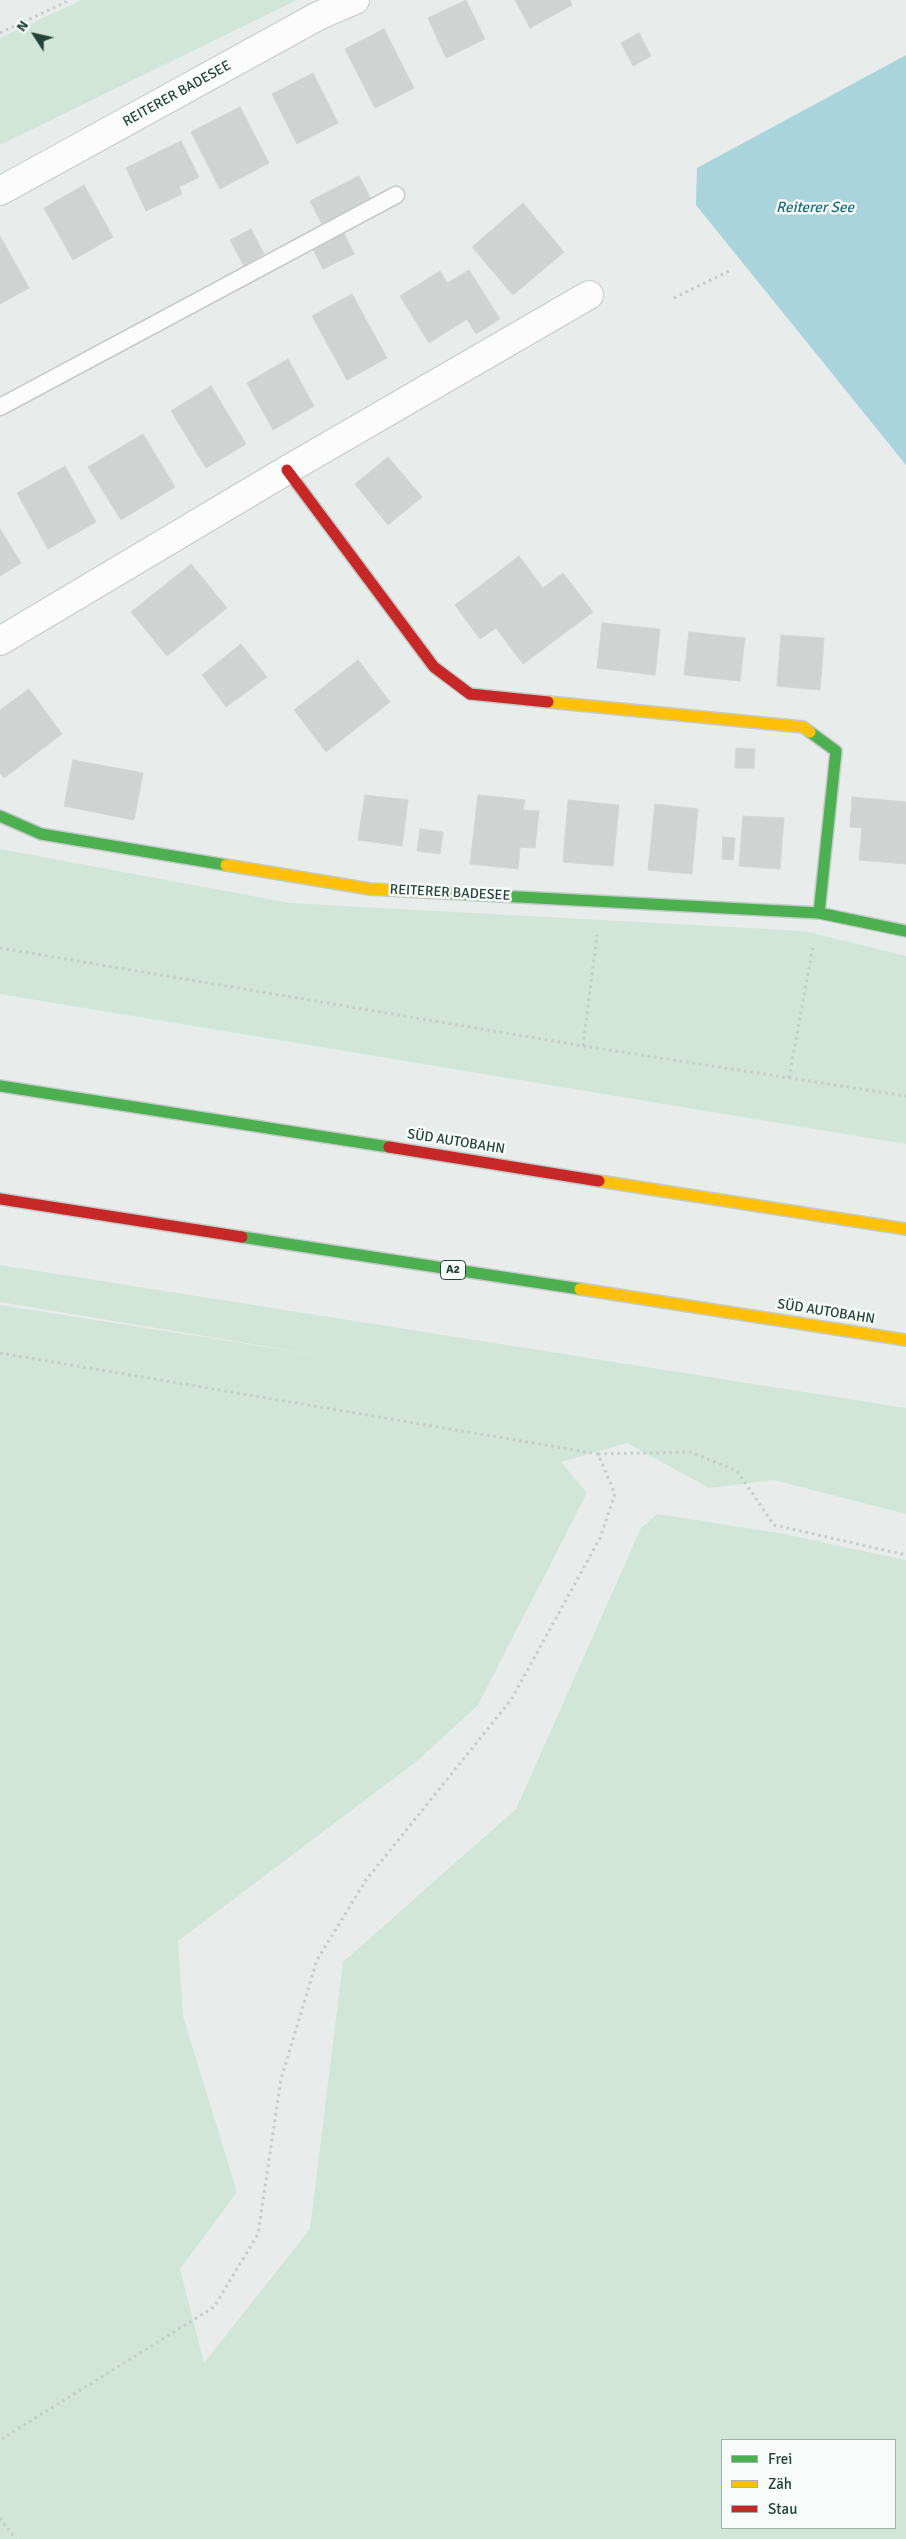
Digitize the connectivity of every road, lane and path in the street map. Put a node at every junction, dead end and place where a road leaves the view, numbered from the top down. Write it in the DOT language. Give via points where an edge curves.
graph roads {
  1 [pos="70,0"];
  2 [pos="355,0"];
  3 [pos="0,33"];
  4 [pos="0,190"];
  5 [pos="396,195"];
  6 [pos="731,270"];
  7 [pos="588,296"];
  8 [pos="674,298"];
  9 [pos="0,407"];
  10 [pos="288,470"];
  11 [pos="0,641"];
  12 [pos="0,816"];
  13 [pos="601,901"];
  14 [pos="819,913"];
  15 [pos="906,931"];
  16 [pos="0,948"];
  17 [pos="584,1046"];
  18 [pos="789,1078"];
  19 [pos="0,1086"];
  20 [pos="906,1096"];
  21 [pos="0,1199"];
  22 [pos="906,1229"];
  23 [pos="906,1340"];
  24 [pos="0,1353"];
  25 [pos="598,1454"];
  26 [pos="906,1555"];
  27 [pos="0,2440"];
  28 [pos="0,2518"];
  29 [pos="16,2539"];
  1 -- 3 [label="path"];
  2 -- 4 [label="street, REITERER BADESEE" via="318,16"];
  5 -- 9 [label="lane"];
  6 -- 8 [label="path"];
  7 -- 10 [label="street"];
  10 -- 11 [label="street"];
  10 -- 14 [label="main road" via="434,667 470,694 803,727 836,751"];
  12 -- 13 [label="main road, REITERER BADESEE" via="41,834 370,889"];
  13 -- 14 [label="main road, REITERER BADESEE"];
  13 -- 17 [label="path"];
  14 -- 15 [label="main road, REITERER BADESEE"];
  14 -- 18 [label="path"];
  16 -- 17 [label="path"];
  17 -- 18 [label="path"];
  18 -- 20 [label="path"];
  19 -- 22 [label="main road, SÜD AUTOBAHN"];
  21 -- 23 [label="main road, SÜD AUTOBAHN / A2"];
  24 -- 25 [label="path"];
  25 -- 26 [label="path" via="690,1452 737,1471 774,1525"];
  25 -- 27 [label="path" via="615,1494 600,1538 511,1700 366,1880 317,1960 281,2079 258,2234 214,2307"];
  28 -- 29 [label="path"];
}
